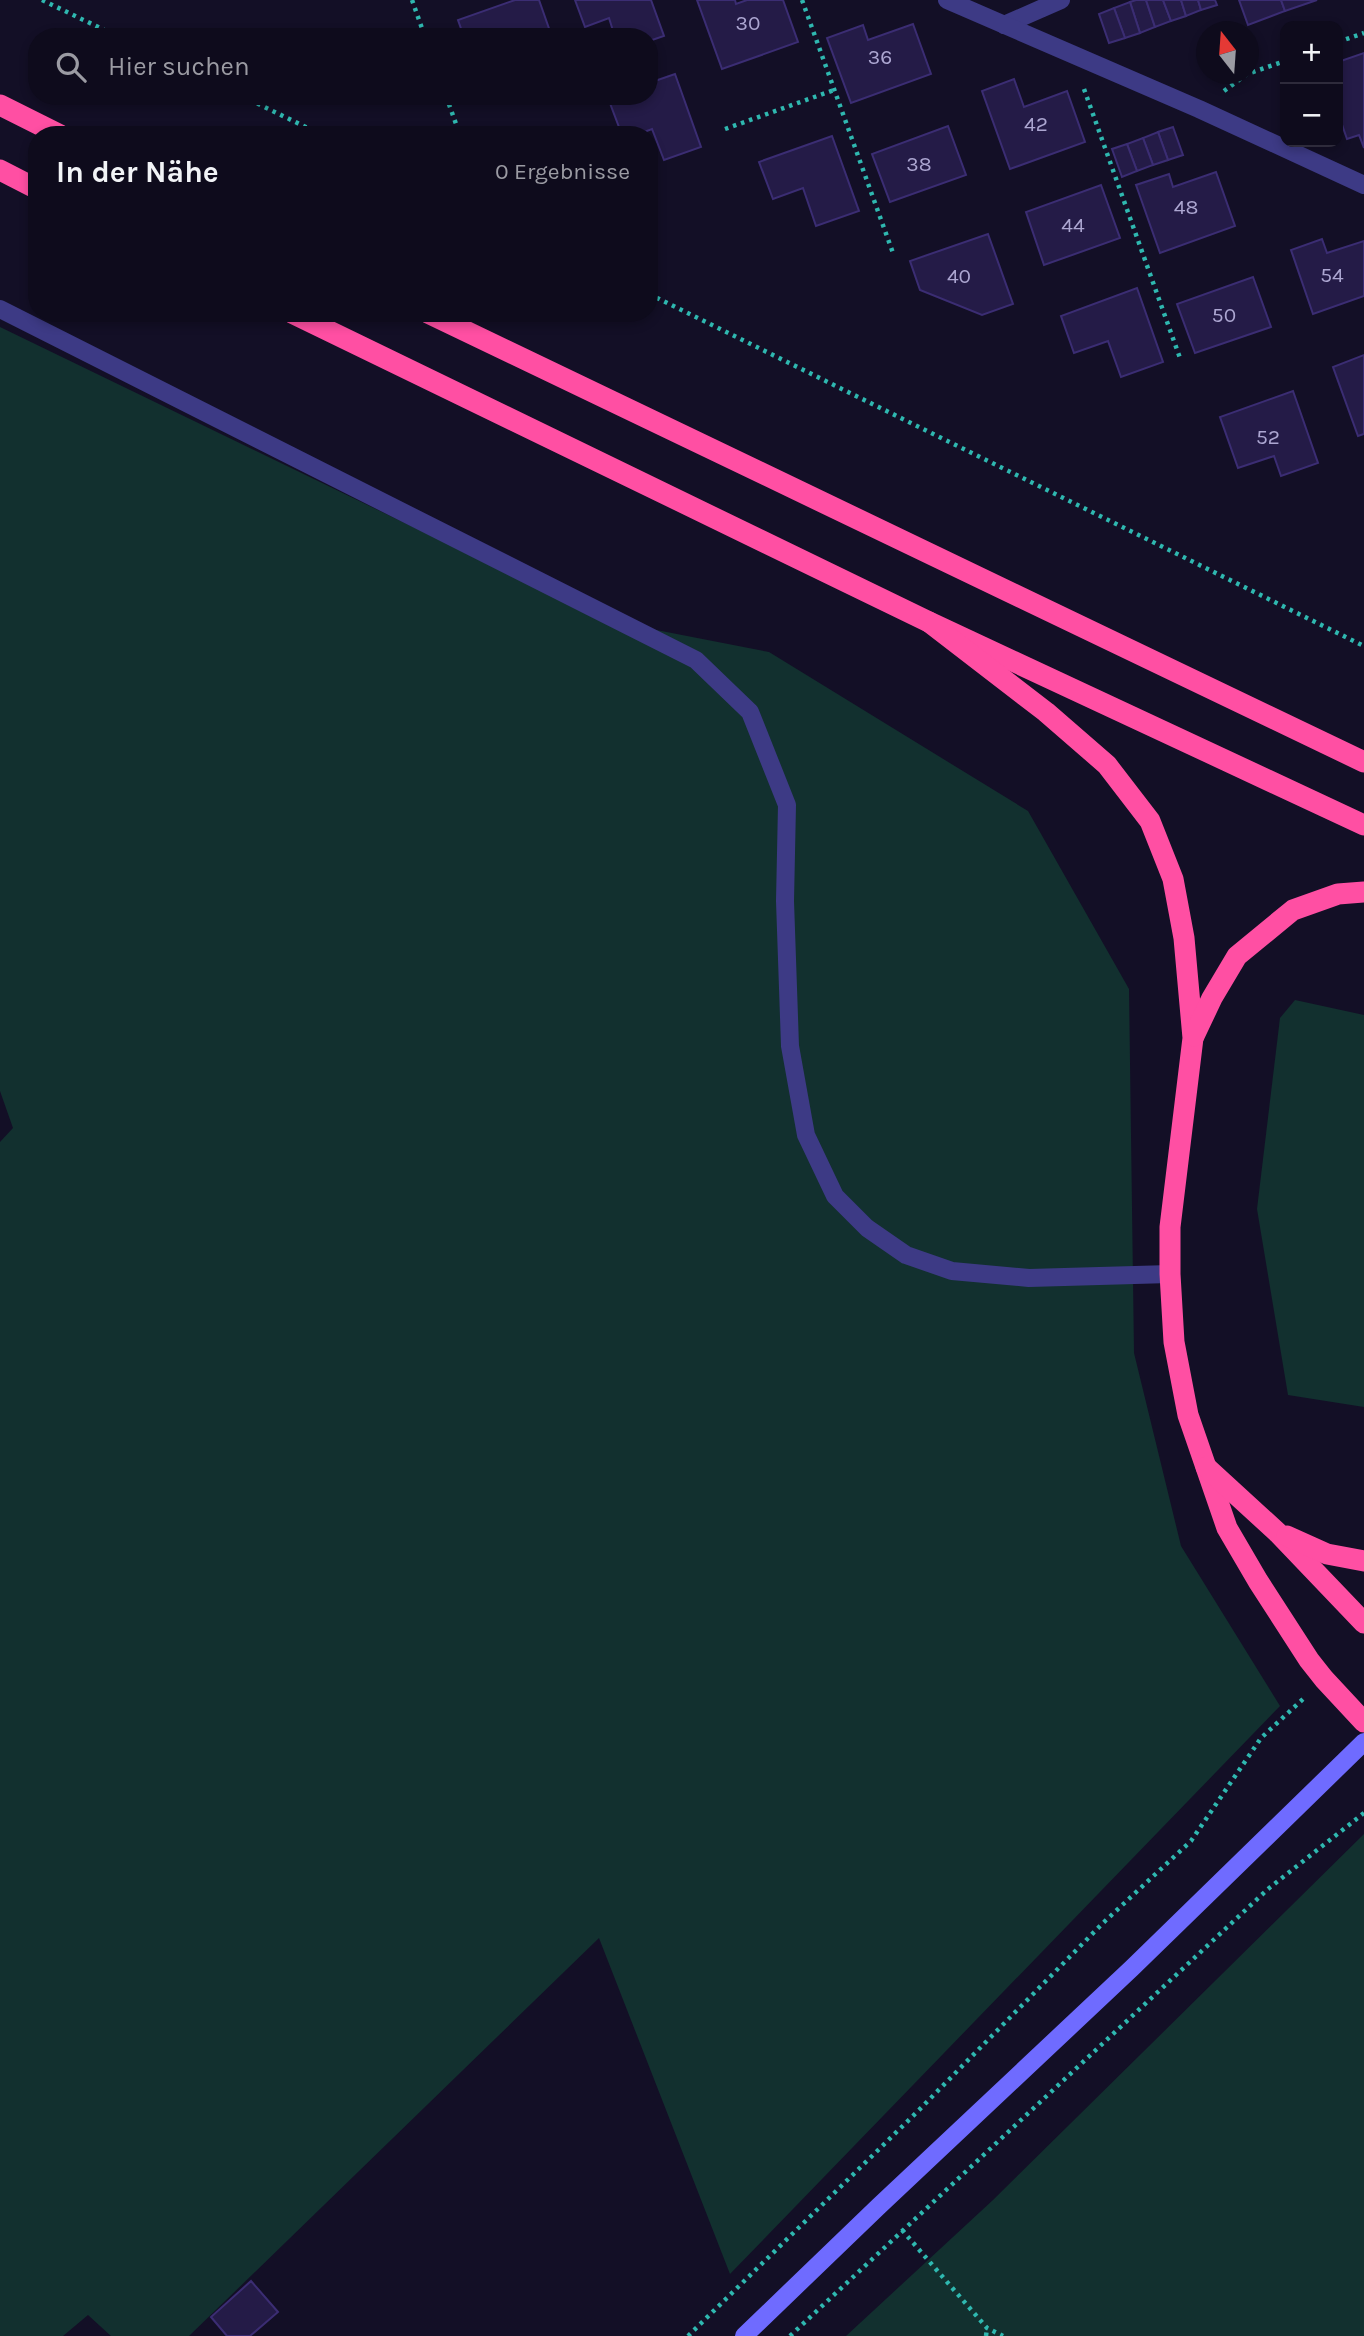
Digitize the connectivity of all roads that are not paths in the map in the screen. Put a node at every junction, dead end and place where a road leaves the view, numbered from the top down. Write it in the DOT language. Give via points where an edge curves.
graph roads {
  1 [pos="947,0"];
  2 [pos="1061,0"];
  3 [pos="1004,25"];
  4 [pos="0,105"];
  5 [pos="42,126"];
  6 [pos="0,170"];
  7 [pos="28,184"];
  8 [pos="1364,185"];
  9 [pos="0,309"];
  10 [pos="311,322"];
  11 [pos="447,322"];
  12 [pos="929,622"];
  13 [pos="1364,762"];
  14 [pos="1364,825"];
  15 [pos="1364,892"];
  16 [pos="1193,1038"];
  17 [pos="1170,1274"];
  18 [pos="1203,1464"];
  19 [pos="1277,1532"];
  20 [pos="1364,1561"];
  21 [pos="1364,1623"];
  22 [pos="1364,1722"];
  23 [pos="1364,1742"];
  24 [pos="744,2336"];
  1 -- 3 [label="street"];
  2 -- 3 [label="street"];
  3 -- 8 [label="street"];
  4 -- 5 [label="highway"];
  6 -- 7 [label="highway"];
  9 -- 17 [label="street" via="696,660 750,712 786,805 790,1046 806,1135 835,1196 867,1228 906,1255 952,1271 1029,1278"];
  10 -- 12 [label="highway"];
  11 -- 13 [label="highway"];
  12 -- 14 [label="highway"];
  12 -- 16 [label="highway" via="1107,765 1150,821 1173,879 1184,938"];
  15 -- 16 [label="highway" via="1338,894 1293,910 1237,956"];
  16 -- 17 [label="highway" via="1170,1227"];
  17 -- 18 [label="highway" via="1174,1342"];
  18 -- 19 [label="highway"];
  18 -- 22 [label="highway" via="1227,1528 1258,1581 1324,1679"];
  19 -- 20 [label="highway" via="1327,1554"];
  19 -- 21 [label="highway"];
  23 -- 24 [label="main road"];
}
